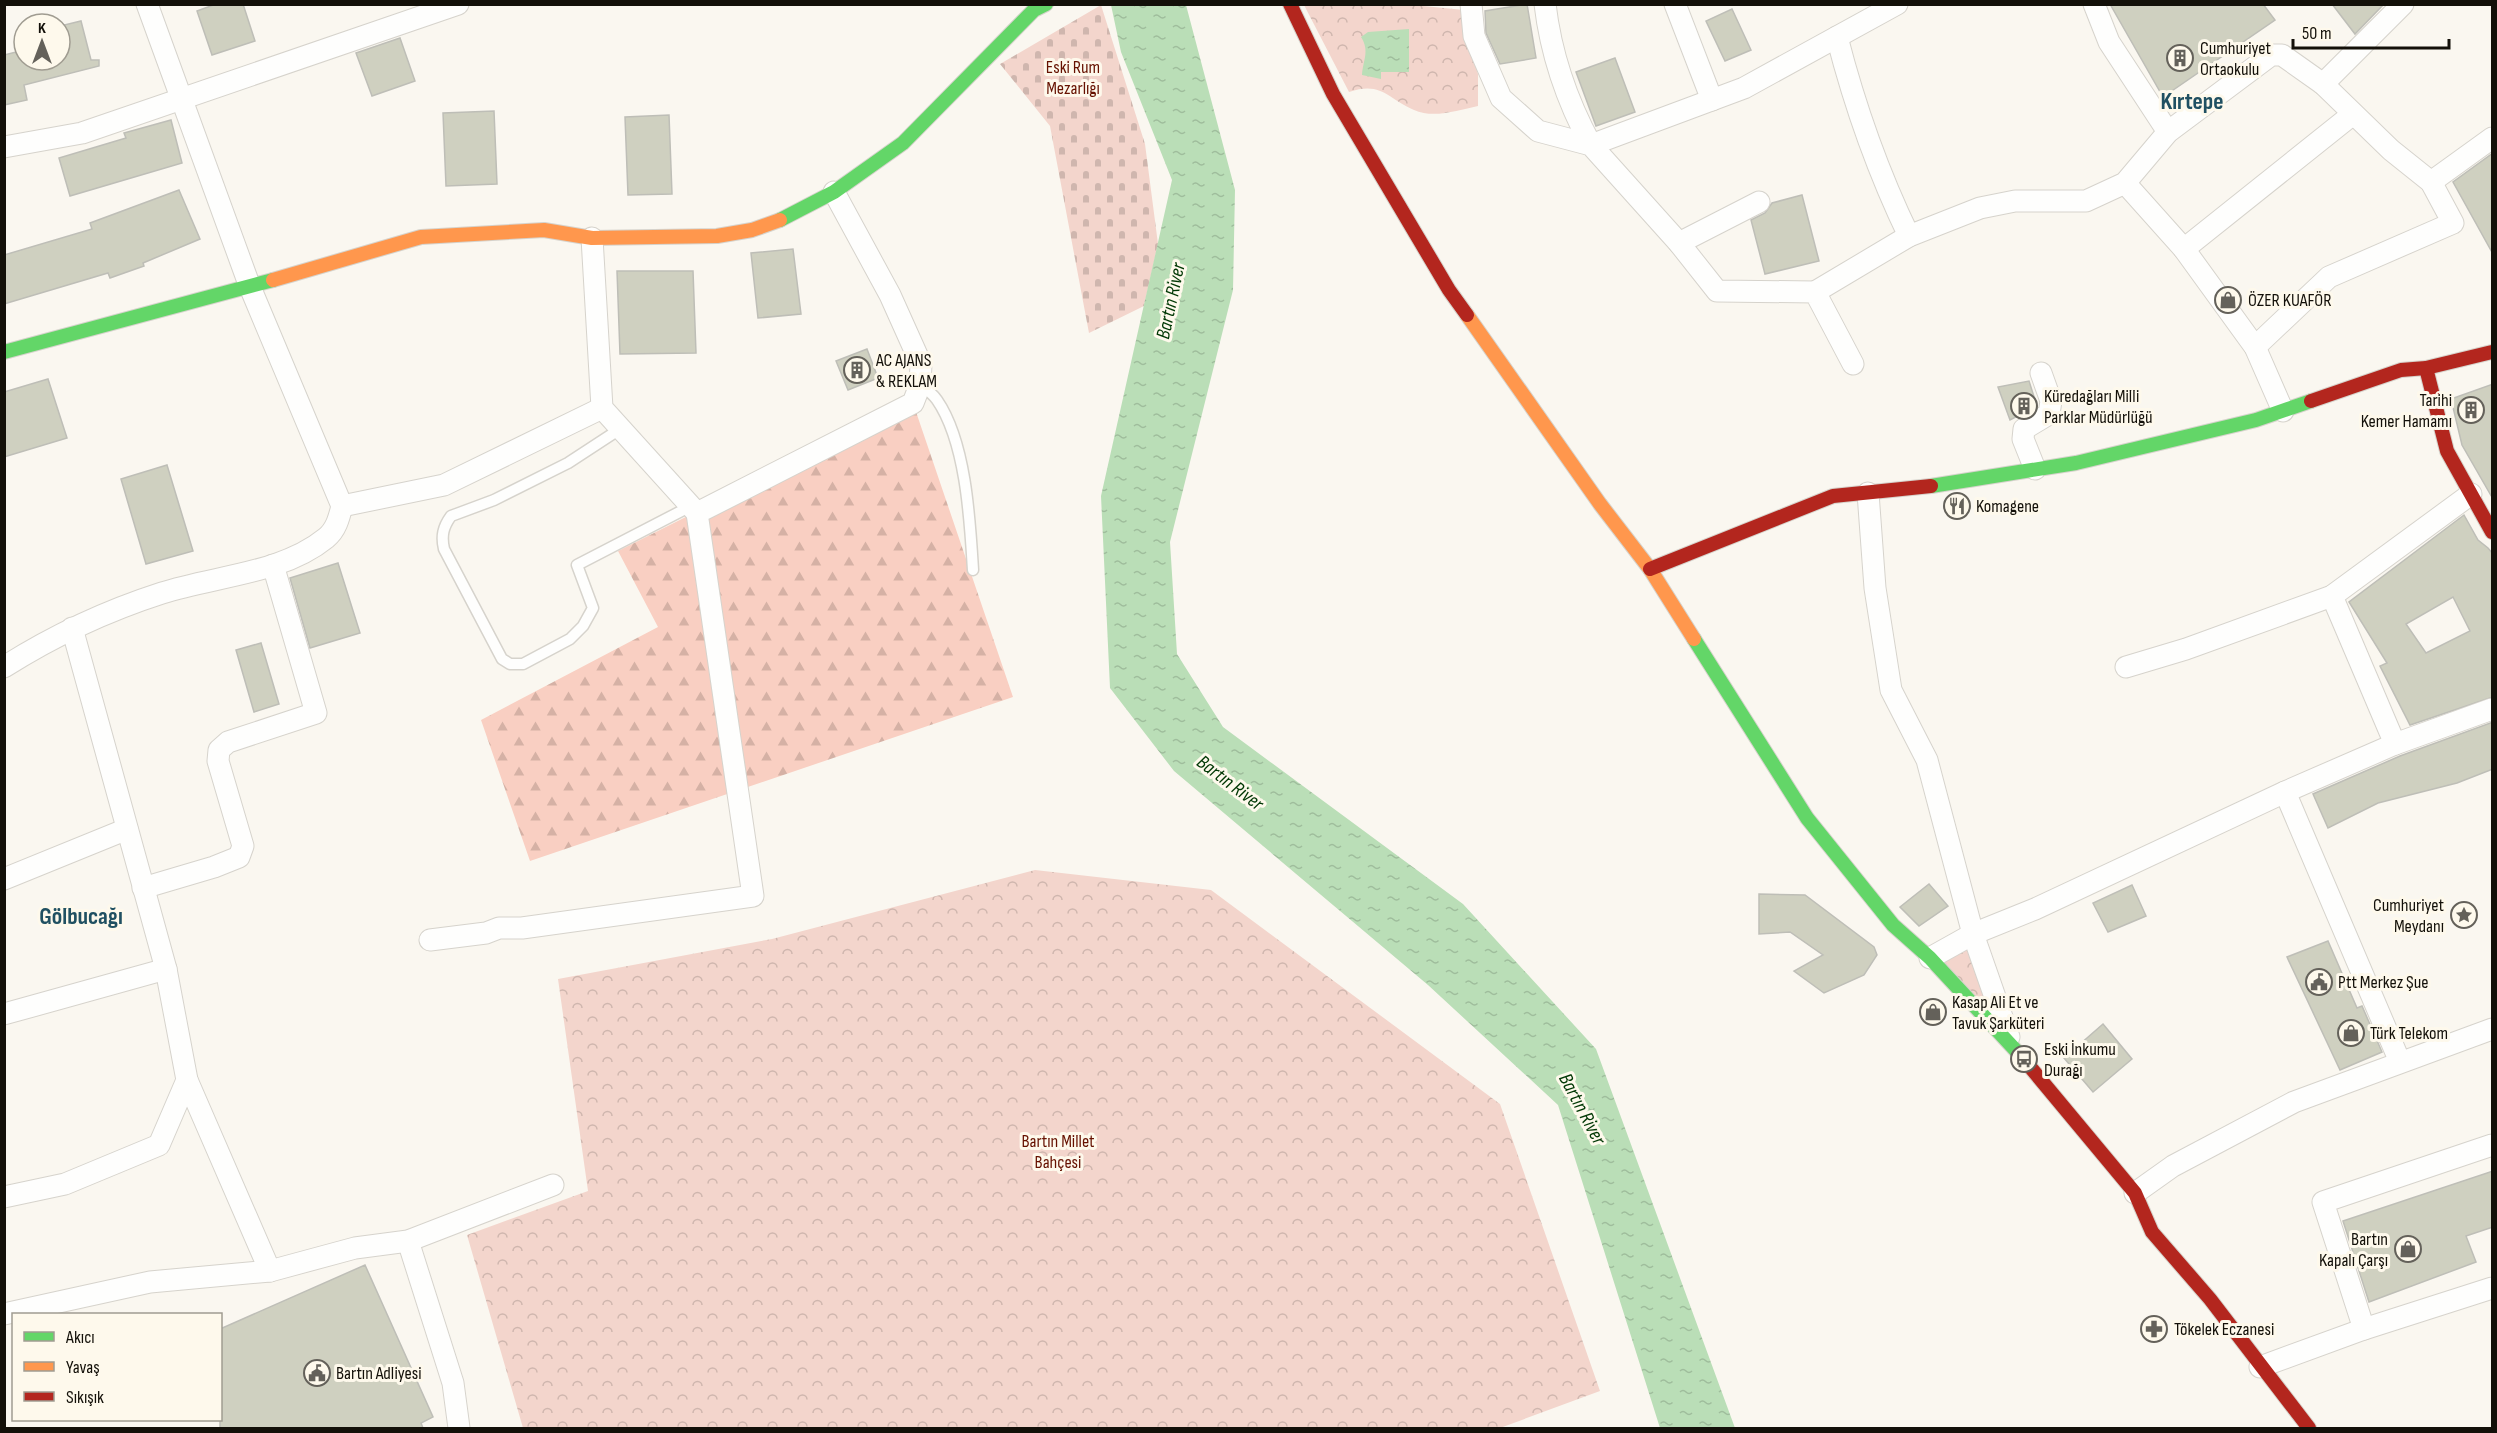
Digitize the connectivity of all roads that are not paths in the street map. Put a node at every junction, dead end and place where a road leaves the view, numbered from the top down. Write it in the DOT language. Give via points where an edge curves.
graph roads {
  1 [pos="147,4"];
  2 [pos="1046,4"];
  3 [pos="1290,4"];
  4 [pos="1471,4"];
  5 [pos="1545,4"];
  6 [pos="1675,4"];
  7 [pos="1897,4"];
  8 [pos="2094,4"];
  9 [pos="2403,4"];
  10 [pos="454,5"];
  11 [pos="1837,38"];
  12 [pos="2323,84"];
  13 [pos="180,100"];
  14 [pos="1712,100"];
  15 [pos="2353,114"];
  16 [pos="2168,132"];
  17 [pos="2493,138"];
  18 [pos="1592,145"];
  19 [pos="4,147"];
  20 [pos="2431,182"];
  21 [pos="2125,183"];
  22 [pos="834,192"];
  23 [pos="1759,202"];
  24 [pos="1909,236"];
  25 [pos="592,238"];
  26 [pos="1679,243"];
  27 [pos="2184,249"];
  28 [pos="250,287"];
  29 [pos="1815,292"];
  30 [pos="2255,347"];
  31 [pos="4,352"];
  32 [pos="2491,356"];
  33 [pos="1853,364"];
  34 [pos="2426,368"];
  35 [pos="2041,373"];
  36 [pos="920,384"];
  37 [pos="602,408"];
  38 [pos="2283,411"];
  39 [pos="620,429"];
  40 [pos="2035,470"];
  41 [pos="1868,493"];
  42 [pos="2471,494"];
  43 [pos="342,506"];
  44 [pos="694,509"];
  45 [pos="2493,532"];
  46 [pos="273,566"];
  47 [pos="1650,569"];
  48 [pos="974,570"];
  49 [pos="2332,596"];
  50 [pos="72,628"];
  51 [pos="4,667"];
  52 [pos="2127,667"];
  53 [pos="2493,709"];
  54 [pos="2395,744"];
  55 [pos="2284,792"];
  56 [pos="127,829"];
  57 [pos="4,879"];
  58 [pos="143,888"];
  59 [pos="1973,934"];
  60 [pos="430,940"];
  61 [pos="1930,958"];
  62 [pos="166,969"];
  63 [pos="4,1014"];
  64 [pos="2493,1029"];
  65 [pos="2012,1044"];
  66 [pos="2400,1062"];
  67 [pos="187,1080"];
  68 [pos="2493,1145"];
  69 [pos="553,1185"];
  70 [pos="2135,1193"];
  71 [pos="4,1197"];
  72 [pos="408,1241"];
  73 [pos="270,1271"];
  74 [pos="2493,1288"];
  75 [pos="4,1314"];
  76 [pos="2364,1329"];
  77 [pos="2260,1367"];
  78 [pos="459,1428"];
  79 [pos="2308,1428"];
  1 -- 13 [label="street"];
  2 -- 22 [label="street" via="1034,10 903,143"];
  3 -- 47 [label="street" via="1333,94 1449,290"];
  4 -- 18 [label="street" via="1474,36 1501,98 1538,131"];
  5 -- 18 [label="street" via="1562,83"];
  6 -- 14 [label="street"];
  7 -- 11 [label="street"];
  8 -- 16 [label="street" via="2109,42"];
  9 -- 12 [label="street"];
  10 -- 13 [label="street"];
  11 -- 14 [label="street" via="1744,88"];
  11 -- 24 [label="street" via="1860,120"];
  12 -- 15 [label="street"];
  12 -- 16 [label="street" via="2282,55 2271,55"];
  13 -- 19 [label="street" via="82,133"];
  13 -- 28 [label="street"];
  14 -- 18 [label="street"];
  15 -- 20 [label="street"];
  15 -- 27 [label="street"];
  16 -- 21 [label="street"];
  17 -- 20 [label="street"];
  18 -- 26 [label="street"];
  20 -- 30 [label="street" via="2453,223 2329,278"];
  21 -- 24 [label="street" via="2086,201 2015,201 1980,208"];
  21 -- 27 [label="street"];
  22 -- 25 [label="street" via="752,231 717,236"];
  22 -- 36 [label="street" via="908,334 921,364"];
  23 -- 26 [label="street"];
  24 -- 29 [label="street"];
  25 -- 28 [label="street" via="544,230 421,237"];
  25 -- 37 [label="street"];
  26 -- 29 [label="street" via="1717,291"];
  27 -- 30 [label="street"];
  28 -- 31 [label="street"];
  28 -- 43 [label="street"];
  29 -- 33 [label="street"];
  30 -- 38 [label="street"];
  32 -- 34 [label="street"];
  34 -- 38 [label="street" via="2401,370"];
  34 -- 42 [label="street" via="2447,451"];
  35 -- 40 [label="street" via="2051,401 2049,414 2024,429 2023,439"];
  36 -- 44 [label="street" via="913,403"];
  36 -- 48 [label="lane" via="936,398 949,422 970,517"];
  37 -- 39 [label="street"];
  37 -- 43 [label="street" via="444,485"];
  38 -- 40 [label="street"];
  39 -- 44 [label="street"];
  39 -- 44 [label="lane" via="568,463 494,500 451,516 447,522 442,536 444,549 502,659 510,664 523,664 570,639 583,626 593,608 577,565"];
  40 -- 41 [label="street"];
  41 -- 47 [label="street" via="1833,496"];
  41 -- 59 [label="street" via="1875,588 1891,690 1927,760"];
  42 -- 45 [label="street"];
  42 -- 49 [label="street"];
  43 -- 46 [label="street" via="336,526 327,538"];
  44 -- 60 [label="street" via="753,896"];
  46 -- 50 [label="street" via="162,592"];
  46 -- 58 [label="street" via="316,713 228,742 219,750 218,761 243,846 239,857"];
  47 -- 61 [label="street" via="1806,818 1893,925"];
  49 -- 52 [label="street"];
  49 -- 54 [label="street"];
  50 -- 51 [label="street"];
  50 -- 56 [label="street"];
  53 -- 54 [label="street"];
  54 -- 55 [label="street"];
  55 -- 59 [label="street" via="2035,909"];
  55 -- 66 [label="street"];
  56 -- 57 [label="street"];
  56 -- 58 [label="street"];
  58 -- 62 [label="street"];
  59 -- 61 [label="street"];
  59 -- 65 [label="street"];
  61 -- 65 [label="street"];
  62 -- 63 [label="street"];
  62 -- 67 [label="street"];
  64 -- 66 [label="street"];
  65 -- 70 [label="street"];
  66 -- 70 [label="street" via="2294,1101 2173,1166"];
  67 -- 71 [label="street" via="159,1145 64,1184"];
  67 -- 73 [label="street"];
  68 -- 76 [label="street" via="2323,1202"];
  69 -- 72 [label="street"];
  70 -- 77 [label="street" via="2152,1232 2210,1299"];
  72 -- 73 [label="street" via="355,1248"];
  72 -- 78 [label="street" via="453,1383"];
  73 -- 75 [label="street" via="150,1282"];
  74 -- 76 [label="street"];
  76 -- 77 [label="street"];
  77 -- 79 [label="street"];
}
